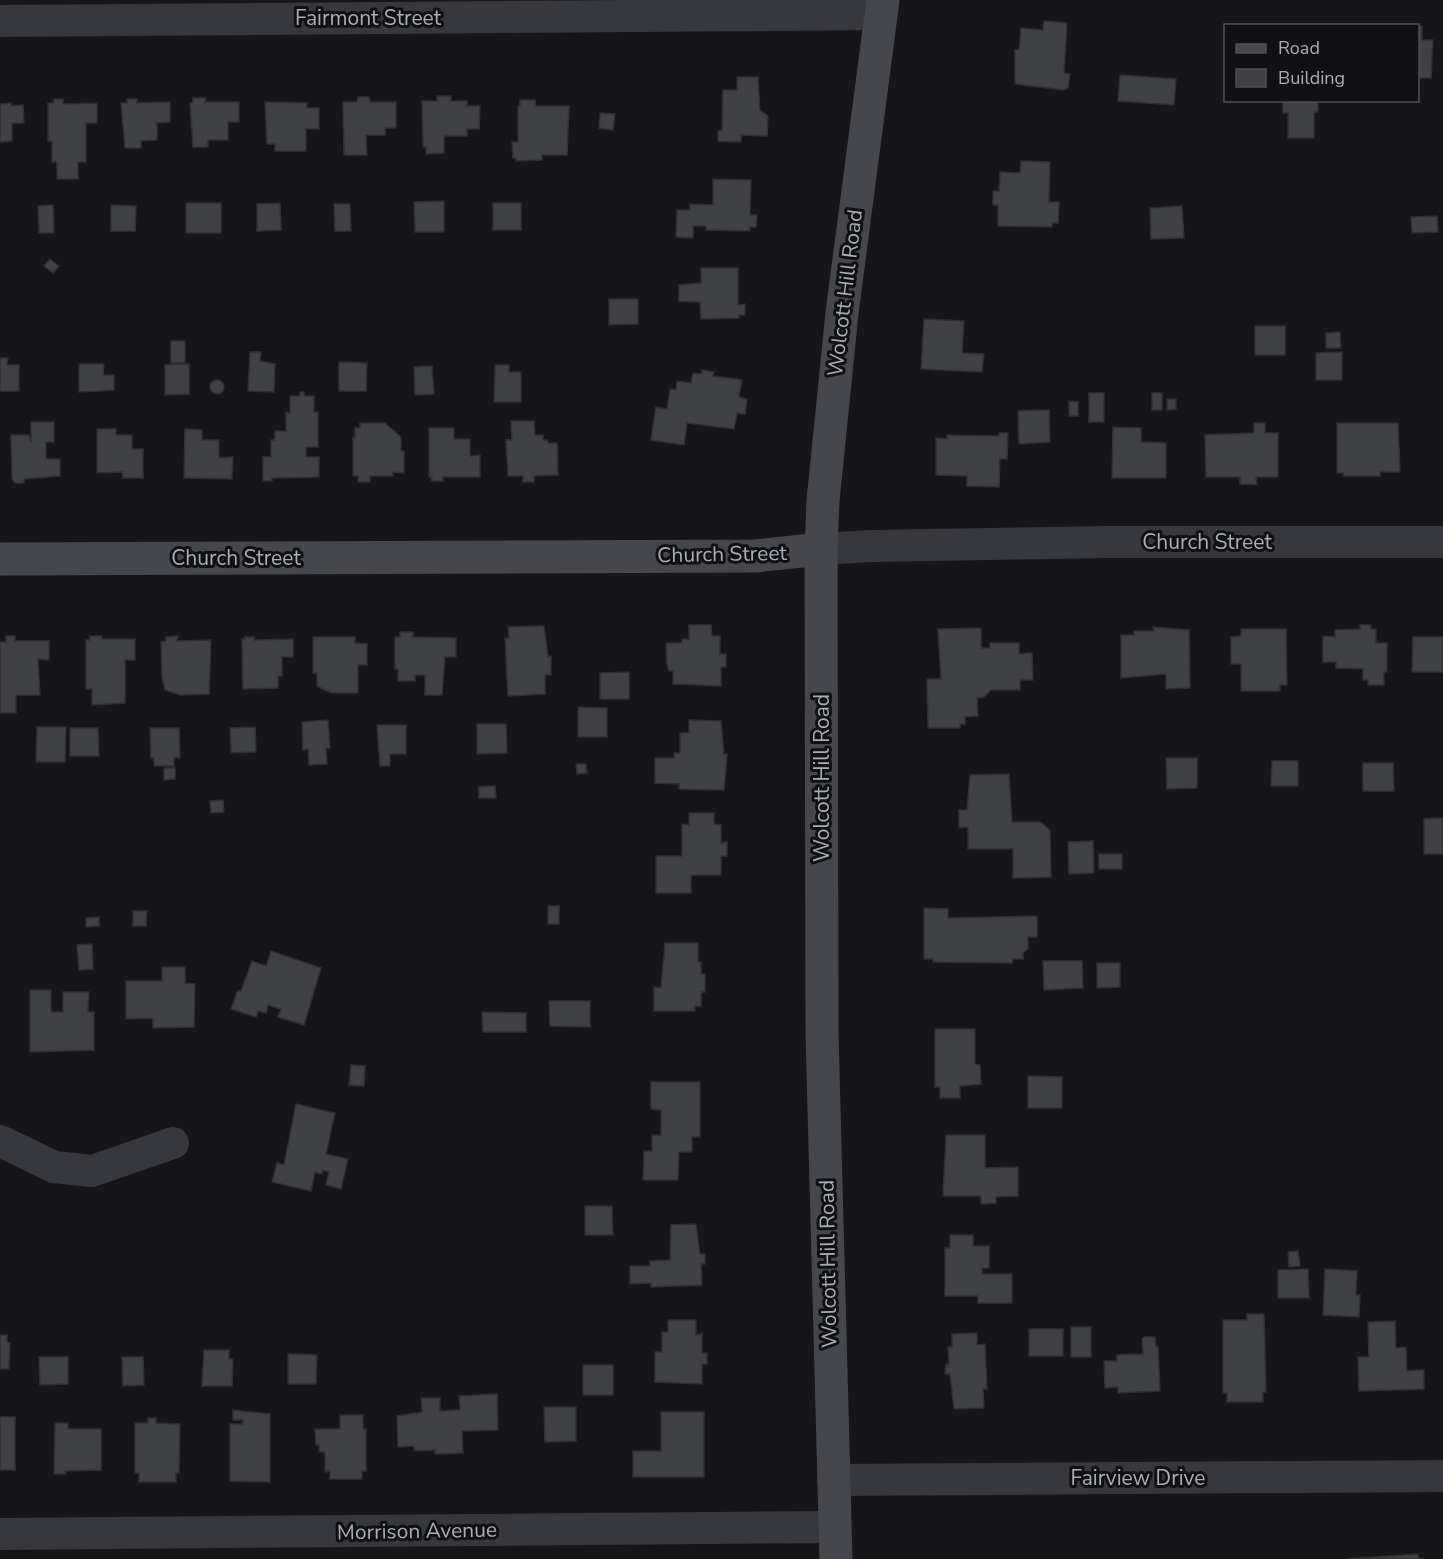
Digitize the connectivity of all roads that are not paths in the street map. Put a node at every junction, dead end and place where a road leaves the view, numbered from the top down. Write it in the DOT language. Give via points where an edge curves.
graph roads {
  1 [pos="882,7"];
  2 [pos="64,10"];
  3 [pos="0,21"];
  4 [pos="1443,542"];
  5 [pos="821,549"];
  6 [pos="0,559"];
  7 [pos="0,1141"];
  8 [pos="173,1143"];
  9 [pos="1443,1476"];
  10 [pos="833,1480"];
  11 [pos="834,1527"];
  12 [pos="0,1534"];
  13 [pos="836,1559"];
  1 -- 2 [label="street, Fairmont Street"];
  1 -- 5 [label="street, Wolcott Hill Road" via="842,313"];
  2 -- 3 [label="street, Fairmont Street"];
  4 -- 5 [label="street, Church Street" via="1109,542"];
  5 -- 6 [label="street, Church Street" via="755,555"];
  5 -- 10 [label="street, Wolcott Hill Road" via="822,1022"];
  7 -- 8 [label="street" via="54,1167 92,1171"];
  9 -- 10 [label="street, Fairview Drive"];
  10 -- 11 [label="street, Wolcott Hill Road"];
  11 -- 12 [label="street, Morrison Avenue"];
  11 -- 13 [label="street, Wolcott Hill Road"];
}
